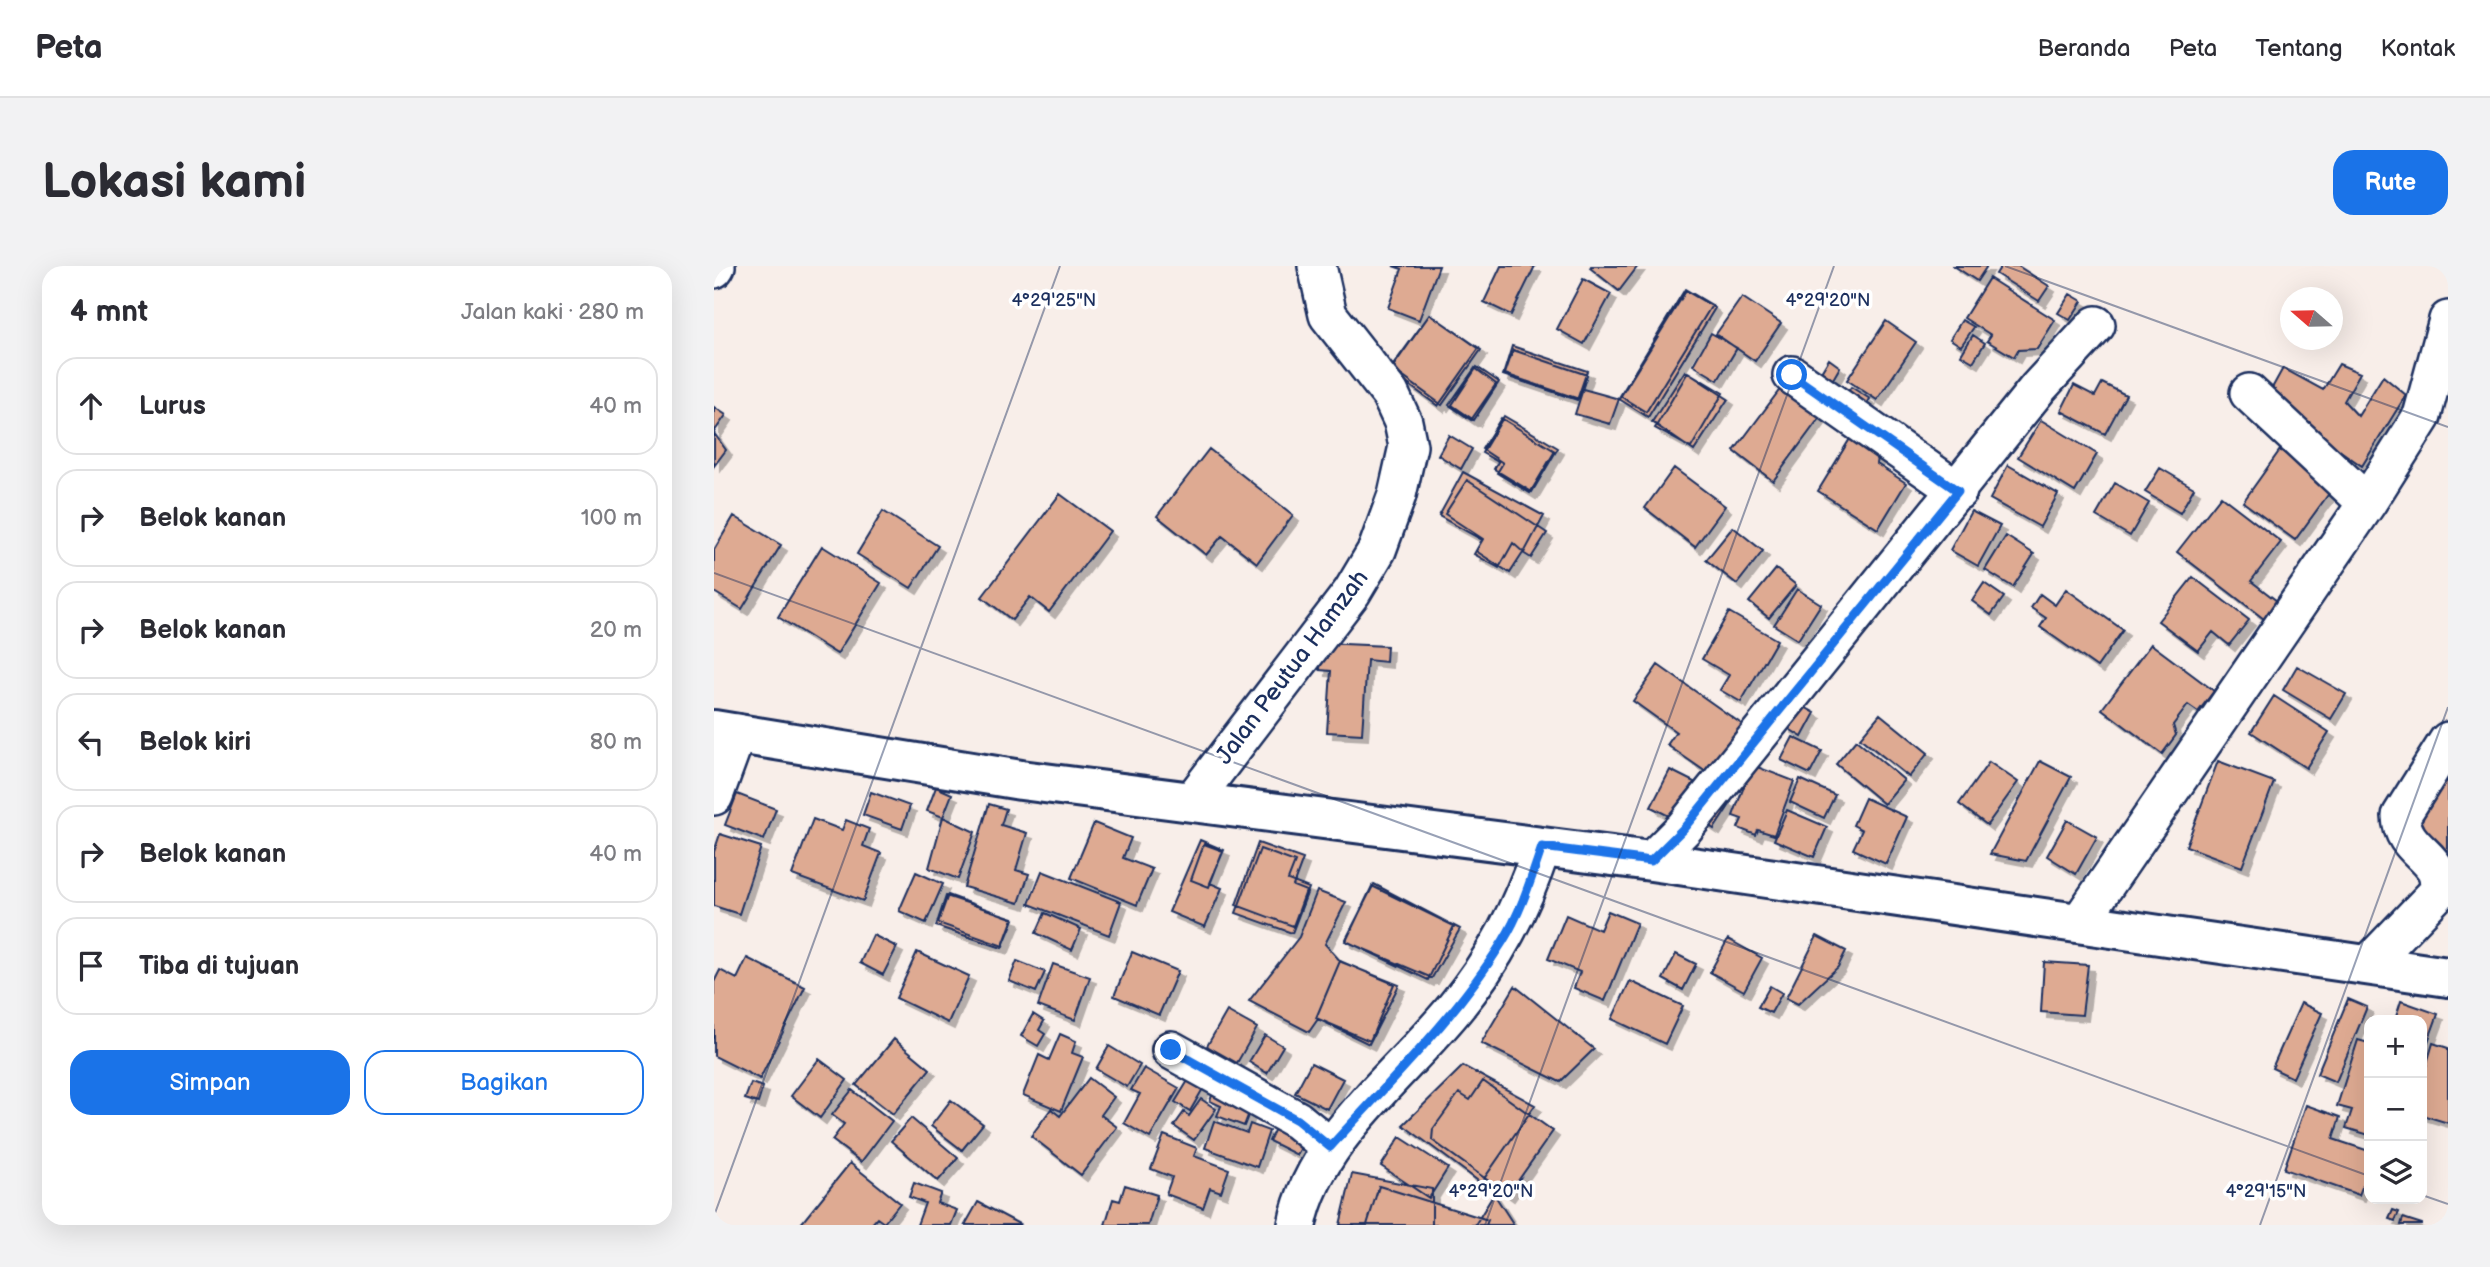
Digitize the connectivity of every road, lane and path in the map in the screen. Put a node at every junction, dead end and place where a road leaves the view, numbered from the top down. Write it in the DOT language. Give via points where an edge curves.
graph roads {
  1 [pos="1317,266"];
  2 [pos="2448,320"];
  3 [pos="2096,325"];
  4 [pos="1792,375"];
  5 [pos="2249,393"];
  6 [pos="2435,424"];
  7 [pos="1958,491"];
  8 [pos="2367,503"];
  9 [pos="725,731"];
  10 [pos="2448,741"];
  11 [pos="714,796"];
  12 [pos="1193,800"];
  13 [pos="1542,847"];
  14 [pos="1651,861"];
  15 [pos="2080,922"];
  16 [pos="2368,965"];
  17 [pos="2448,977"];
  18 [pos="1171,1050"];
  19 [pos="1330,1147"];
  20 [pos="1297,1225"];
  1 -- 12 [label="street, Jalan Peutua Hamzah" via="1328,315 1390,394 1403,422 1408,446 1397,495 1377,550 1352,592"];
  2 -- 6 [label="street"];
  3 -- 7 [label="street" via="2038,388"];
  4 -- 7 [label="street"];
  5 -- 8 [label="street"];
  6 -- 8 [label="street"];
  7 -- 14 [label="street" via="1684,828"];
  8 -- 15 [label="street"];
  9 -- 11 [label="street"];
  9 -- 12 [label="main road" via="1021,780"];
  10 -- 16 [label="street" via="2401,816 2405,837 2442,879 2437,893"];
  12 -- 13 [label="main road"];
  13 -- 14 [label="main road"];
  13 -- 19 [label="street" via="1503,941 1455,1008"];
  14 -- 15 [label="main road"];
  15 -- 16 [label="main road"];
  16 -- 17 [label="main road"];
  18 -- 19 [label="street" via="1297,1120"];
  19 -- 20 [label="street" via="1312,1179"];
}
